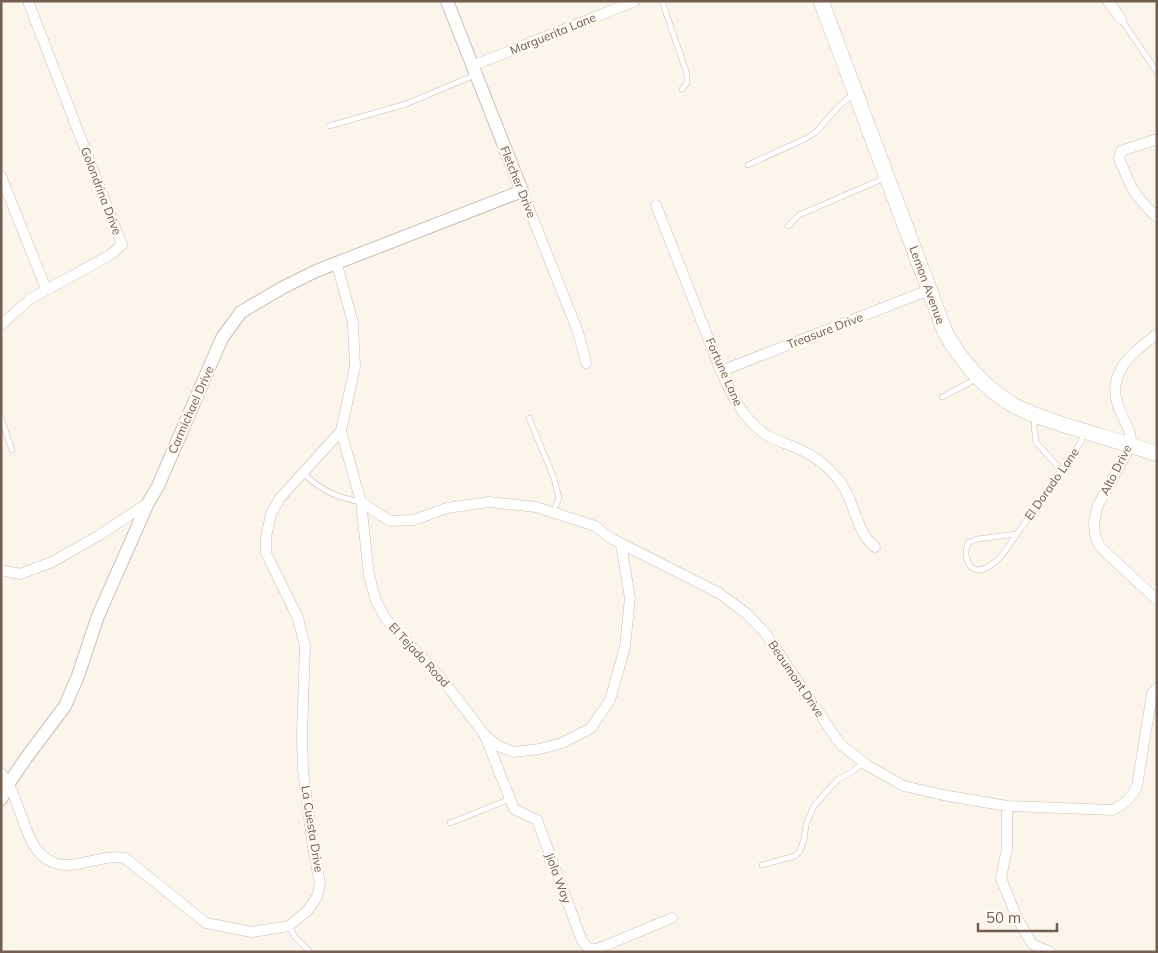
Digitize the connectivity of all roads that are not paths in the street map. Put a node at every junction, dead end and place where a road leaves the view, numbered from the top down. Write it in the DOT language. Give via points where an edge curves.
graph roads {
  1 [pos="28,1"];
  2 [pos="447,1"];
  3 [pos="635,1"];
  4 [pos="662,1"];
  5 [pos="821,1"];
  6 [pos="1108,1"];
  7 [pos="1121,19"];
  8 [pos="474,70"];
  9 [pos="1157,72"];
  10 [pos="682,88"];
  11 [pos="855,92"];
  12 [pos="329,126"];
  13 [pos="1157,139"];
  14 [pos="748,165"];
  15 [pos="1,176"];
  16 [pos="887,177"];
  17 [pos="522,191"];
  18 [pos="656,205"];
  19 [pos="1157,218"];
  20 [pos="788,226"];
  21 [pos="337,265"];
  22 [pos="46,290"];
  23 [pos="929,290"];
  24 [pos="2,323"];
  25 [pos="1157,334"];
  26 [pos="586,363"];
  27 [pos="721,371"];
  28 [pos="978,378"];
  29 [pos="942,397"];
  30 [pos="1036,415"];
  31 [pos="1,418"];
  32 [pos="529,418"];
  33 [pos="342,431"];
  34 [pos="1084,432"];
  35 [pos="1131,445"];
  36 [pos="12,450"];
  37 [pos="1157,454"];
  38 [pos="1061,470"];
  39 [pos="303,472"];
  40 [pos="361,502"];
  41 [pos="148,503"];
  42 [pos="553,512"];
  43 [pos="1017,534"];
  44 [pos="621,544"];
  45 [pos="875,547"];
  46 [pos="1,570"];
  47 [pos="1157,600"];
  48 [pos="1157,688"];
  49 [pos="485,735"];
  50 [pos="864,762"];
  51 [pos="1,773"];
  52 [pos="9,783"];
  53 [pos="1,799"];
  54 [pos="510,799"];
  55 [pos="1007,806"];
  56 [pos="450,823"];
  57 [pos="762,865"];
  58 [pos="672,918"];
  59 [pos="289,926"];
  60 [pos="310,952"];
  61 [pos="1050,952"];
  1 -- 22 [label="street, Golondrina Drive" via="122,245"];
  2 -- 8 [label="street, Fletcher Drive"];
  3 -- 8 [label="street, Marguerita Lane"];
  4 -- 10 [label="lane" via="687,74 687,83"];
  5 -- 11 [label="main road, Lemon Avenue"];
  6 -- 7 [label="street"];
  7 -- 9 [label="lane"];
  8 -- 12 [label="lane" via="406,104"];
  8 -- 17 [label="street, Fletcher Drive"];
  11 -- 14 [label="lane" via="816,132"];
  11 -- 16 [label="main road, Lemon Avenue"];
  13 -- 19 [label="street" via="1121,151 1119,158 1133,192"];
  15 -- 22 [label="street"];
  16 -- 20 [label="lane" via="799,215"];
  16 -- 23 [label="main road, Lemon Avenue"];
  17 -- 21 [label="street, Carmichael Drive"];
  17 -- 26 [label="street, Fletcher Drive" via="578,332"];
  18 -- 27 [label="street, Fortune Lane"];
  21 -- 33 [label="street, El Tejado Road" via="353,323 355,367"];
  21 -- 41 [label="street, Carmichael Drive" via="282,288 241,312 222,338"];
  22 -- 24 [label="street, Golondrina Drive"];
  23 -- 27 [label="street, Treasure Drive"];
  23 -- 28 [label="main road, Lemon Avenue" via="951,344"];
  25 -- 35 [label="street, Alto Drive" via="1121,366 1116,378 1116,398 1132,436"];
  27 -- 45 [label="street, Fortune Lane" via="731,394 757,428 823,463 839,481 865,537"];
  28 -- 29 [label="lane"];
  28 -- 30 [label="main road, Lemon Avenue" via="1015,406"];
  30 -- 34 [label="main road, Lemon Avenue"];
  30 -- 38 [label="lane" via="1036,442"];
  31 -- 36 [label="lane"];
  32 -- 42 [label="lane" via="554,478 559,498"];
  33 -- 39 [label="street, La Cuesta Drive"];
  33 -- 40 [label="street, El Tejado Road"];
  34 -- 35 [label="main road, Lemon Avenue"];
  34 -- 38 [label="lane, El Dorado Lane" via="1081,442"];
  35 -- 37 [label="main road, Lemon Avenue"];
  35 -- 47 [label="street, Alto Drive" via="1097,506 1095,535 1100,548"];
  38 -- 43 [label="lane, El Dorado Lane"];
  39 -- 40 [label="lane" via="313,484"];
  39 -- 59 [label="street, La Cuesta Drive" via="275,505 266,537 266,553 304,635 304,778 320,883 317,897 308,910"];
  40 -- 42 [label="street, Beaumont Drive" via="390,521 414,520 447,508 489,502"];
  40 -- 49 [label="street, El Tejado Road" via="369,575 376,601 386,620 441,678"];
  41 -- 46 [label="street" via="52,562 20,574"];
  41 -- 52 [label="street, Carmichael Drive" via="98,616 65,706"];
  42 -- 44 [label="street, Beaumont Drive" via="595,526"];
  43 -- 43 [label="lane, El Dorado Lane" via="977,539 968,544 965,552 968,563 981,570 989,567"];
  44 -- 49 [label="street, El Tejado Road" via="630,598 625,647 610,700 590,728 540,750 514,752 498,746"];
  44 -- 50 [label="street, Beaumont Drive" via="719,592 747,614 766,634 840,744"];
  48 -- 55 [label="street, Beaumont Drive" via="1152,694 1139,780 1127,802 1112,810"];
  49 -- 54 [label="street, Jiola Way"];
  50 -- 55 [label="street, Beaumont Drive" via="904,786"];
  50 -- 57 [label="lane" via="838,780 814,806 800,851 794,856"];
  51 -- 52 [label="street"];
  52 -- 53 [label="street, Carmichael Drive"];
  52 -- 59 [label="street" via="25,831 39,852 49,860 67,865 114,856 125,858 206,923 252,932"];
  54 -- 56 [label="lane"];
  54 -- 58 [label="street, Jiola Way" via="514,809 537,820 582,941 588,948 597,950"];
  55 -- 61 [label="street" via="1001,878 1016,916 1032,944"];
  59 -- 60 [label="lane"];
}
